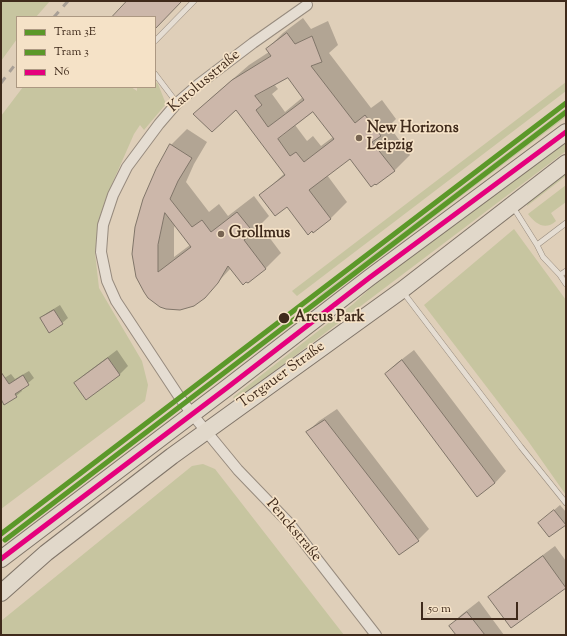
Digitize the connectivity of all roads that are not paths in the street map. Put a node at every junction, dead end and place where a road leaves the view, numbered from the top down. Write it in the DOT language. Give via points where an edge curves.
graph roads {
  1 [pos="194,1"];
  2 [pos="307,3"];
  3 [pos="156,40"];
  4 [pos="156,75"];
  5 [pos="177,103"];
  6 [pos="566,132"];
  7 [pos="566,163"];
  8 [pos="512,205"];
  9 [pos="566,223"];
  10 [pos="537,245"];
  11 [pos="566,271"];
  12 [pos="560,276"];
  13 [pos="566,284"];
  14 [pos="402,290"];
  15 [pos="192,414"];
  16 [pos="206,432"];
  17 [pos="566,503"];
  18 [pos="1,559"];
  19 [pos="1,593"];
  20 [pos="376,635"];
  1 -- 3 [label="lane"];
  2 -- 5 [label="street, Karolusstraße"];
  4 -- 5 [label="lane"];
  5 -- 15 [label="street, Karolusstraße" via="127,168 103,225 101,252 107,281 116,301"];
  6 -- 15 [label="main road, Torgauer Straße" via="369,278"];
  7 -- 8 [label="main road, Torgauer Straße"];
  8 -- 10 [label="lane"];
  8 -- 14 [label="main road, Torgauer Straße"];
  9 -- 10 [label="lane"];
  10 -- 12 [label="lane" via="543,257"];
  11 -- 12 [label="lane"];
  12 -- 13 [label="lane"];
  14 -- 16 [label="main road, Torgauer Straße"];
  14 -- 17 [label="lane"];
  15 -- 16 [label="street, Karolusstraße"];
  15 -- 18 [label="main road, Torgauer Straße"];
  16 -- 19 [label="main road, Torgauer Straße" via="46,553"];
  16 -- 20 [label="street, Penckstraße" via="289,523"];
}
